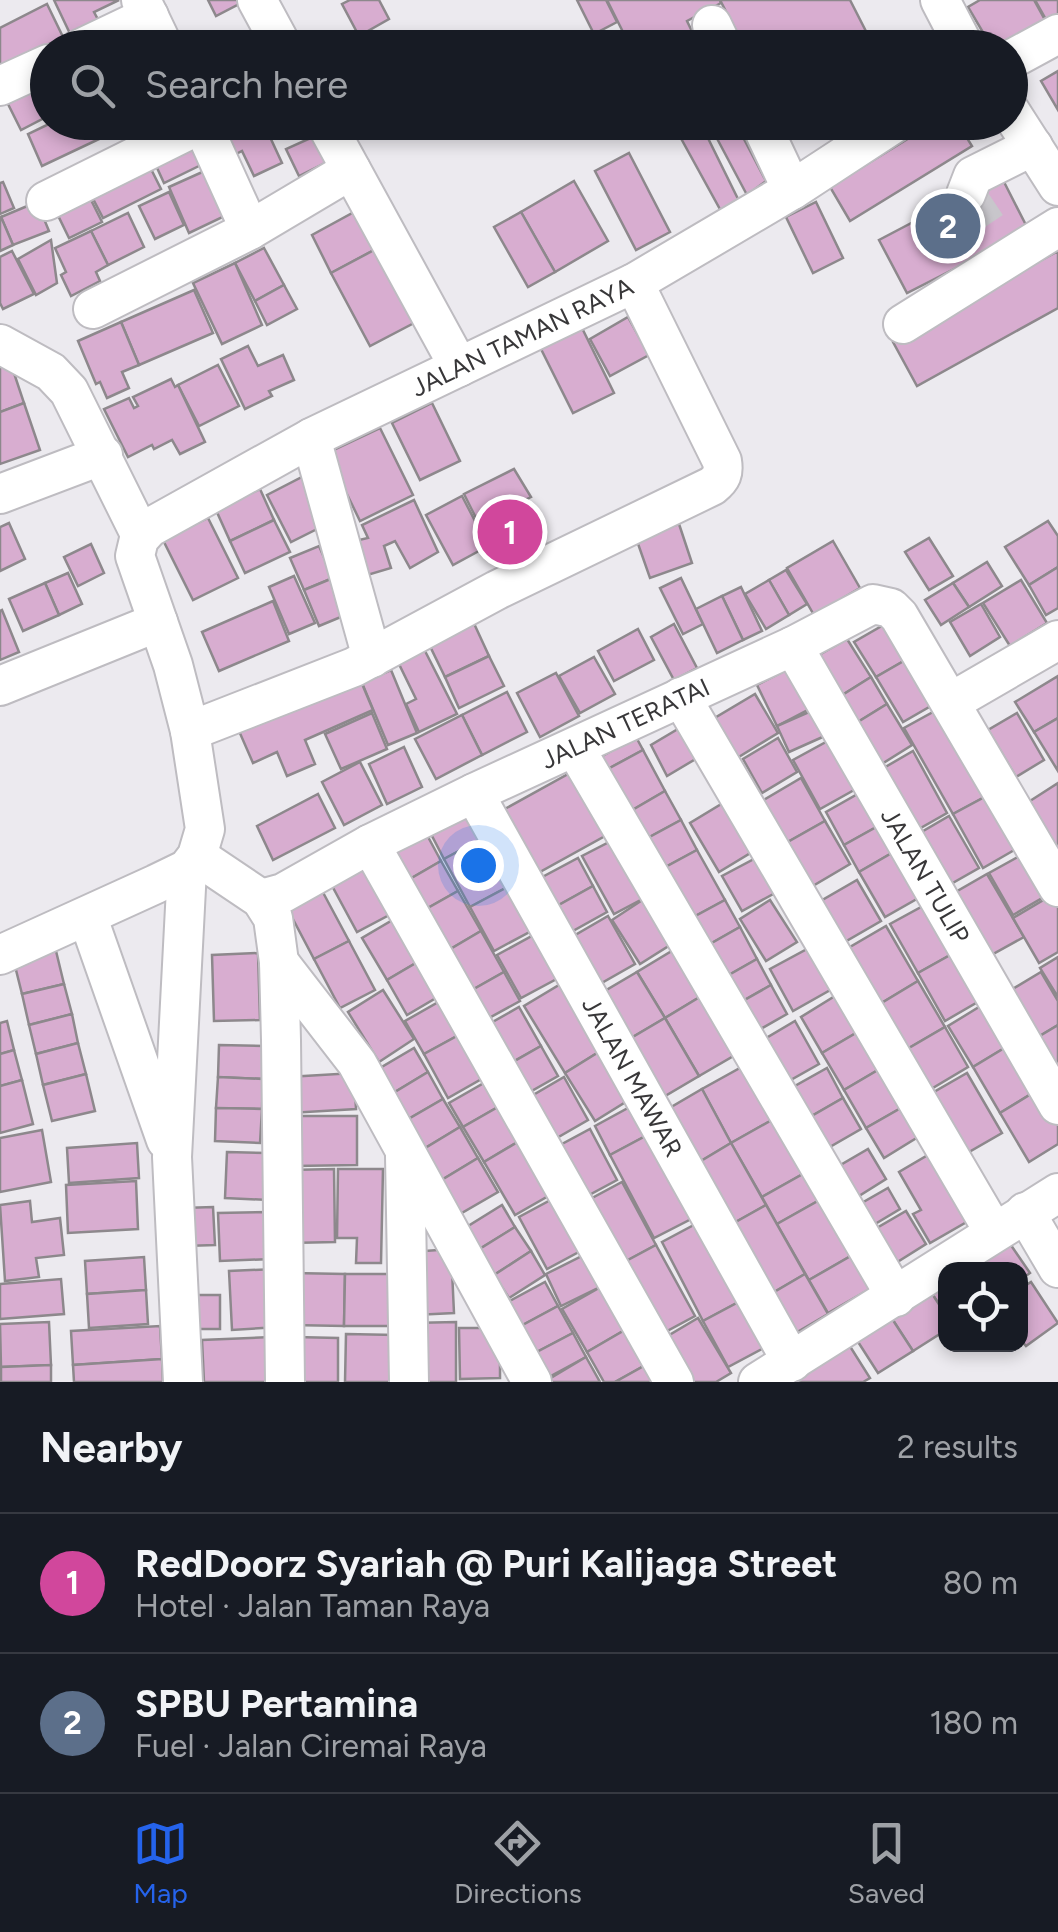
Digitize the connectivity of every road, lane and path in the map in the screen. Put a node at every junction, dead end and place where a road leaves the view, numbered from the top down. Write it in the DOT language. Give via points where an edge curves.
graph roads {
  1 [pos="257,0"];
  2 [pos="940,0"];
  3 [pos="273,30"];
  4 [pos="955,30"];
  5 [pos="1058,34"];
  6 [pos="1028,50"];
  7 [pos="30,72"];
  8 [pos="0,86"];
  9 [pos="1028,138"];
  10 [pos="167,140"];
  11 [pos="209,140"];
  12 [pos="335,140"];
  13 [pos="768,140"];
  14 [pos="868,140"];
  15 [pos="1033,146"];
  16 [pos="351,170"];
  17 [pos="1058,186"];
  18 [pos="792,190"];
  19 [pos="966,194"];
  20 [pos="46,201"];
  21 [pos="1058,227"];
  22 [pos="250,230"];
  23 [pos="634,284"];
  24 [pos="93,309"];
  25 [pos="903,324"];
  26 [pos="0,344"];
  27 [pos="460,367"];
  28 [pos="311,438"];
  29 [pos="103,455"];
  30 [pos="0,494"];
  31 [pos="141,536"];
  32 [pos="158,622"];
  33 [pos="793,646"];
  34 [pos="1055,650"];
  35 [pos="372,658"];
  36 [pos="0,686"];
  37 [pos="681,696"];
  38 [pos="951,702"];
  39 [pos="190,731"];
  40 [pos="576,748"];
  41 [pos="474,793"];
  42 [pos="370,844"];
  43 [pos="192,862"];
  44 [pos="1058,887"];
  45 [pos="261,899"];
  46 [pos="88,918"];
  47 [pos="0,954"];
  48 [pos="279,962"];
  49 [pos="1058,1105"];
  50 [pos="405,1148"];
  51 [pos="172,1157"];
  52 [pos="1058,1192"];
  53 [pos="1010,1222"];
  54 [pos="1058,1268"];
  55 [pos="896,1297"];
  56 [pos="792,1362"];
  57 [pos="184,1382"];
  58 [pos="286,1382"];
  59 [pos="410,1382"];
  60 [pos="532,1382"];
  61 [pos="674,1382"];
  62 [pos="758,1382"];
  1 -- 3 [label="street"];
  2 -- 4 [label="street"];
  5 -- 6 [label="street"];
  7 -- 8 [label="street"];
  9 -- 15 [label="street"];
  10 -- 20 [label="street"];
  11 -- 22 [label="street"];
  12 -- 16 [label="street"];
  13 -- 18 [label="street"];
  14 -- 18 [label="street, JALAN TAMAN RAYA"];
  15 -- 17 [label="street"];
  15 -- 19 [label="street" via="973,176"];
  16 -- 22 [label="street"];
  16 -- 27 [label="street"];
  18 -- 23 [label="street, JALAN TAMAN RAYA"];
  21 -- 25 [label="street" via="1006,250"];
  22 -- 24 [label="street"];
  23 -- 27 [label="street, JALAN TAMAN RAYA"];
  23 -- 35 [label="street" via="722,461 721,478"];
  26 -- 29 [label="street" via="61,380"];
  27 -- 28 [label="street, JALAN TAMAN RAYA"];
  28 -- 31 [label="street, JALAN TAMAN RAYA"];
  28 -- 35 [label="street"];
  29 -- 30 [label="street"];
  29 -- 31 [label="street"];
  31 -- 32 [label="street" via="135,556"];
  32 -- 36 [label="street"];
  32 -- 39 [label="street"];
  33 -- 37 [label="street, JALAN TERATAI"];
  33 -- 38 [label="street, JALAN TERATAI" via="884,604 899,616"];
  33 -- 49 [label="street, JALAN TULIP"];
  34 -- 38 [label="street"];
  35 -- 39 [label="street"];
  37 -- 40 [label="street, JALAN TERATAI"];
  37 -- 53 [label="street"];
  38 -- 44 [label="street"];
  39 -- 43 [label="street" via="205,828"];
  40 -- 41 [label="street, JALAN TERATAI"];
  40 -- 55 [label="street"];
  41 -- 42 [label="street, JALAN TERATAI"];
  41 -- 56 [label="street, JALAN MAWAR"];
  42 -- 45 [label="street, JALAN TERATAI" via="284,893"];
  42 -- 61 [label="street"];
  43 -- 45 [label="street"];
  43 -- 46 [label="street"];
  43 -- 51 [label="street"];
  45 -- 48 [label="street" via="273,918"];
  46 -- 47 [label="street"];
  46 -- 51 [label="street"];
  48 -- 50 [label="street" via="357,1063"];
  48 -- 58 [label="street"];
  50 -- 59 [label="street"];
  50 -- 60 [label="street"];
  51 -- 57 [label="street"];
  52 -- 53 [label="street"];
  53 -- 54 [label="street"];
  53 -- 55 [label="street"];
  55 -- 56 [label="street"];
  56 -- 62 [label="street"];
}
